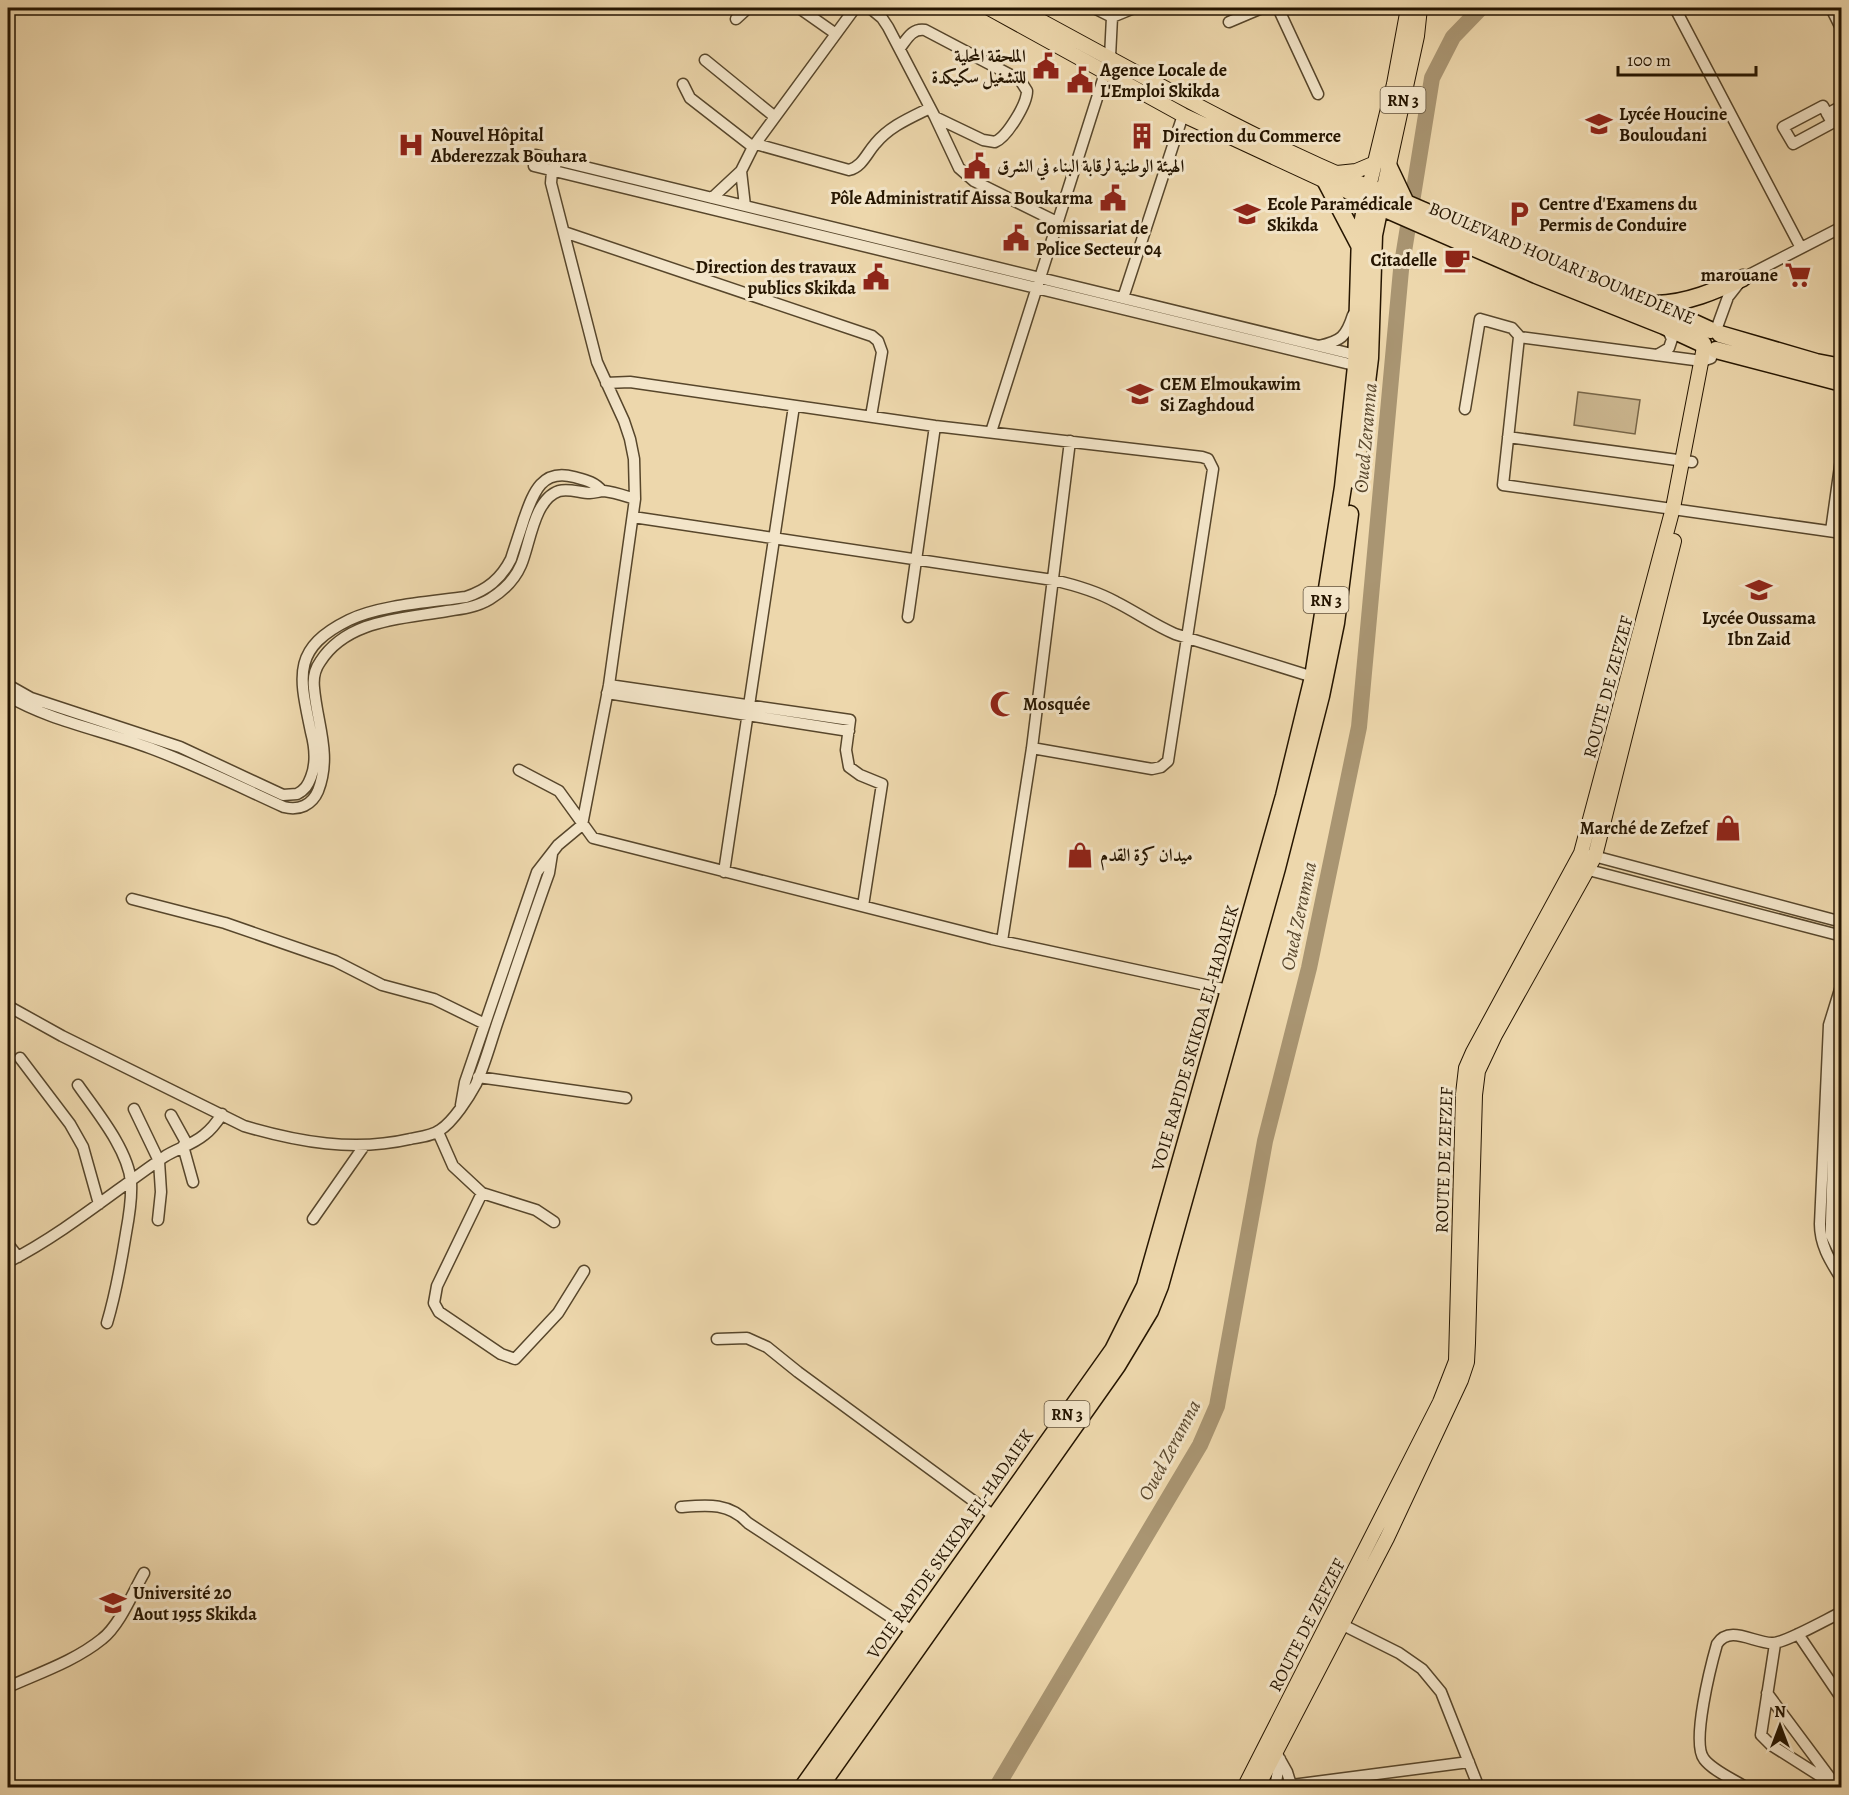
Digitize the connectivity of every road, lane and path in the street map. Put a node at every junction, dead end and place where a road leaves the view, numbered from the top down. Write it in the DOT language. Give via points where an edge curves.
graph roads {
  1 [pos="748,8"];
  2 [pos="799,8"];
  3 [pos="855,8"];
  4 [pos="870,8"];
  5 [pos="989,8"];
  6 [pos="1017,8"];
  7 [pos="1094,8"];
  8 [pos="1134,8"];
  9 [pos="1262,8"];
  10 [pos="1278,8"];
  11 [pos="1407,8"];
  12 [pos="1420,8"];
  13 [pos="1830,8"];
  14 [pos="1677,12"];
  15 [pos="1112,17"];
  16 [pos="736,19"];
  17 [pos="1230,22"];
  18 [pos="1842,30"];
  19 [pos="836,34"];
  20 [pos="900,48"];
  21 [pos="1110,57"];
  22 [pos="705,60"];
  23 [pos="1105,73"];
  24 [pos="683,84"];
  25 [pos="1318,94"];
  26 [pos="1842,106"];
  27 [pos="933,112"];
  28 [pos="1827,114"];
  29 [pos="1183,115"];
  30 [pos="775,117"];
  31 [pos="755,145"];
  32 [pos="536,155"];
  33 [pos="558,160"];
  34 [pos="1382,164"];
  35 [pos="534,166"];
  36 [pos="552,171"];
  37 [pos="741,171"];
  38 [pos="1331,178"];
  39 [pos="1374,196"];
  40 [pos="712,198"];
  41 [pos="745,206"];
  42 [pos="1402,208"];
  43 [pos="1431,221"];
  44 [pos="1057,222"];
  45 [pos="1842,227"];
  46 [pos="564,232"];
  47 [pos="1367,247"];
  48 [pos="1801,248"];
  49 [pos="1743,278"];
  50 [pos="1038,283"];
  51 [pos="1123,298"];
  52 [pos="1357,303"];
  53 [pos="1647,304"];
  54 [pos="1667,327"];
  55 [pos="1521,338"];
  56 [pos="1710,345"];
  57 [pos="1318,346"];
  58 [pos="1657,355"];
  59 [pos="1363,362"];
  60 [pos="1842,367"];
  61 [pos="606,383"];
  62 [pos="1842,383"];
  63 [pos="795,406"];
  64 [pos="1465,409"];
  65 [pos="871,416"];
  66 [pos="935,426"];
  67 [pos="991,432"];
  68 [pos="1508,437"];
  69 [pos="1070,441"];
  70 [pos="1842,452"];
  71 [pos="1687,461"];
  72 [pos="1839,489"];
  73 [pos="635,499"];
  74 [pos="1677,509"];
  75 [pos="633,517"];
  76 [pos="1836,532"];
  77 [pos="774,538"];
  78 [pos="916,560"];
  79 [pos="1053,580"];
  80 [pos="908,617"];
  81 [pos="1186,638"];
  82 [pos="1313,676"];
  83 [pos="8,684"];
  84 [pos="608,689"];
  85 [pos="8,696"];
  86 [pos="748,710"];
  87 [pos="1032,748"];
  88 [pos="519,770"];
  89 [pos="316,779"];
  90 [pos="582,825"];
  91 [pos="552,854"];
  92 [pos="1588,855"];
  93 [pos="1582,868"];
  94 [pos="724,872"];
  95 [pos="132,899"];
  96 [pos="863,906"];
  97 [pos="1841,920"];
  98 [pos="1840,934"];
  99 [pos="1002,941"];
  100 [pos="1842,983"];
  101 [pos="1235,992"];
  102 [pos="8,1006"];
  103 [pos="1842,1013"];
  104 [pos="485,1024"];
  105 [pos="20,1058"];
  106 [pos="478,1077"];
  107 [pos="78,1085"];
  108 [pos="1839,1087"];
  109 [pos="626,1098"];
  110 [pos="461,1105"];
  111 [pos="134,1109"];
  112 [pos="222,1114"];
  113 [pos="171,1115"];
  114 [pos="438,1132"];
  115 [pos="185,1145"];
  116 [pos="364,1146"];
  117 [pos="159,1161"];
  118 [pos="131,1181"];
  119 [pos="193,1182"];
  120 [pos="482,1193"];
  121 [pos="99,1204"];
  122 [pos="313,1219"];
  123 [pos="159,1220"];
  124 [pos="554,1222"];
  125 [pos="8,1244"];
  126 [pos="1842,1258"];
  127 [pos="13,1259"];
  128 [pos="584,1271"];
  129 [pos="1842,1280"];
  130 [pos="107,1323"];
  131 [pos="717,1339"];
  132 [pos="681,1507"];
  133 [pos="994,1516"];
  134 [pos="144,1573"];
  135 [pos="1842,1612"];
  136 [pos="1343,1625"];
  137 [pos="912,1631"];
  138 [pos="1797,1634"];
  139 [pos="1774,1644"];
  140 [pos="8,1687"];
  141 [pos="1767,1693"];
  142 [pos="1842,1699"];
  143 [pos="1275,1750"];
  144 [pos="1469,1762"];
  145 [pos="1292,1786"];
  146 [pos="1838,1787"];
  147 [pos="802,1788"];
  148 [pos="819,1788"];
  149 [pos="1244,1788"];
  150 [pos="1257,1788"];
  151 [pos="1275,1788"];
  152 [pos="1479,1788"];
  153 [pos="1747,1788"];
  1 -- 16 [label="street"];
  2 -- 19 [label="street"];
  3 -- 19 [label="street"];
  4 -- 20 [label="street" via="882,18"];
  5 -- 23 [label="main road, BOULEVARD HOUARI BOUMEDIENE"];
  6 -- 21 [label="main road, BOULEVARD HOUARI BOUMEDIENE"];
  7 -- 15 [label="street"];
  8 -- 15 [label="street"];
  9 -- 17 [label="street"];
  10 -- 25 [label="street"];
  11 -- 34 [label="main road, RN 3"];
  12 -- 34 [label="main road, RN 3" via="1417,36"];
  13 -- 18 [label="street"];
  14 -- 48 [label="street"];
  15 -- 21 [label="street"];
  19 -- 30 [label="street"];
  20 -- 27 [label="street"];
  20 -- 27 [label="street" via="912,32 925,30 1020,80 1026,91 1024,103 1005,136 995,142 983,140"];
  21 -- 23 [label="main road"];
  21 -- 38 [label="main road, BOULEVARD HOUARI BOUMEDIENE"];
  22 -- 30 [label="street"];
  23 -- 29 [label="main road, BOULEVARD HOUARI BOUMEDIENE"];
  23 -- 44 [label="street"];
  24 -- 31 [label="street" via="690,98"];
  26 -- 28 [label="street"];
  27 -- 31 [label="street" via="900,123 887,132 859,165 849,170"];
  27 -- 44 [label="street" via="963,173"];
  29 -- 38 [label="main road, BOULEVARD HOUARI BOUMEDIENE"];
  29 -- 51 [label="street"];
  30 -- 31 [label="street"];
  31 -- 37 [label="street"];
  32 -- 33 [label="street"];
  33 -- 36 [label="street"];
  33 -- 40 [label="street"];
  34 -- 38 [label="main road"];
  34 -- 39 [label="main road, RN 3"];
  34 -- 42 [label="highway"];
  35 -- 36 [label="street"];
  36 -- 46 [label="street" via="551,183"];
  36 -- 50 [label="street"];
  37 -- 40 [label="street"];
  37 -- 41 [label="street"];
  38 -- 39 [label="main road, BOULEVARD HOUARI BOUMEDIENE"];
  38 -- 47 [label="highway"];
  39 -- 42 [label="highway, BOULEVARD HOUARI BOUMEDIENE"];
  39 -- 47 [label="highway, VOIE RAPIDE SKIKDA EL-HADAIEK / RN 3"];
  40 -- 41 [label="street"];
  41 -- 50 [label="street"];
  42 -- 43 [label="highway, BOULEVARD HOUARI BOUMEDIENE"];
  42 -- 47 [label="highway"];
  43 -- 53 [label="highway, BOULEVARD HOUARI BOUMEDIENE"];
  43 -- 54 [label="highway, BOULEVARD HOUARI BOUMEDIENE" via="1536,275"];
  44 -- 50 [label="street"];
  45 -- 48 [label="street"];
  46 -- 61 [label="street"];
  46 -- 65 [label="street" via="872,336 882,352"];
  47 -- 52 [label="highway, VOIE RAPIDE SKIKDA EL-HADAIEK / RN 3"];
  47 -- 59 [label="highway, VOIE RAPIDE SKIKDA EL-HADAIEK / RN 3"];
  48 -- 49 [label="street"];
  49 -- 53 [label="highway" via="1685,302"];
  49 -- 56 [label="street" via="1728,297"];
  50 -- 51 [label="street"];
  50 -- 59 [label="street"];
  50 -- 67 [label="street"];
  51 -- 57 [label="street"];
  52 -- 57 [label="street" via="1348,331 1341,339"];
  52 -- 59 [label="highway, VOIE RAPIDE SKIKDA EL-HADAIEK / RN 3"];
  53 -- 56 [label="highway, BOULEVARD HOUARI BOUMEDIENE"];
  54 -- 56 [label="highway, BOULEVARD HOUARI BOUMEDIENE"];
  54 -- 58 [label="street" via="1672,339 1670,348"];
  55 -- 58 [label="street"];
  55 -- 64 [label="street" via="1512,328 1480,320"];
  55 -- 68 [label="street"];
  56 -- 58 [label="street"];
  56 -- 60 [label="highway, BOULEVARD HOUARI BOUMEDIENE"];
  56 -- 62 [label="highway, BOULEVARD HOUARI BOUMEDIENE"];
  56 -- 71 [label="main road, ROUTE DE ZEFZEF"];
  57 -- 59 [label="street"];
  59 -- 82 [label="highway, VOIE RAPIDE SKIKDA EL-HADAIEK / RN 3"];
  59 -- 101 [label="highway, VOIE RAPIDE SKIKDA EL-HADAIEK / RN 3" via="1330,657 1277,868"];
  61 -- 63 [label="street" via="630,382"];
  61 -- 73 [label="street" via="630,440"];
  63 -- 65 [label="street"];
  63 -- 77 [label="street"];
  65 -- 66 [label="street"];
  66 -- 67 [label="street"];
  66 -- 78 [label="street"];
  67 -- 69 [label="street"];
  68 -- 71 [label="street"];
  68 -- 74 [label="street" via="1503,485"];
  69 -- 79 [label="street"];
  69 -- 81 [label="street" via="1202,457 1211,462"];
  70 -- 72 [label="street"];
  71 -- 74 [label="main road, ROUTE DE ZEFZEF"];
  72 -- 76 [label="street"];
  73 -- 75 [label="street"];
  73 -- 89 [label="street" via="602,491 592,482 572,476 545,481 532,497 511,559 493,584 466,597 361,615 317,643 301,676"];
  74 -- 76 [label="street"];
  74 -- 92 [label="main road, ROUTE DE ZEFZEF"];
  75 -- 77 [label="street"];
  75 -- 84 [label="street"];
  77 -- 78 [label="street"];
  77 -- 86 [label="street"];
  78 -- 79 [label="street"];
  78 -- 80 [label="street"];
  79 -- 81 [label="street" via="1104,596"];
  79 -- 87 [label="street"];
  81 -- 82 [label="street"];
  81 -- 87 [label="street" via="1170,757 1165,765 1152,769"];
  82 -- 101 [label="highway, VOIE RAPIDE SKIKDA EL-HADAIEK / RN 3"];
  83 -- 89 [label="street" via="31,698 180,747 283,795 301,792"];
  84 -- 86 [label="street"];
  84 -- 90 [label="street"];
  85 -- 89 [label="street" via="149,747 284,807 309,803 316,795"];
  86 -- 94 [label="street"];
  86 -- 96 [label="street" via="849,726 849,767 882,784"];
  87 -- 99 [label="street"];
  88 -- 90 [label="street" via="560,791"];
  90 -- 91 [label="street"];
  90 -- 94 [label="street" via="593,838"];
  91 -- 104 [label="street" via="537,872"];
  91 -- 106 [label="street" via="549,873"];
  92 -- 93 [label="main road, ROUTE DE ZEFZEF"];
  92 -- 97 [label="street"];
  93 -- 98 [label="street"];
  93 -- 136 [label="main road, ROUTE DE ZEFZEF" via="1478,1071 1467,1362"];
  93 -- 143 [label="main road, ROUTE DE ZEFZEF" via="1484,1030 1466,1068 1456,1361"];
  94 -- 96 [label="street"];
  95 -- 104 [label="street" via="225,922 335,961 382,985 434,999"];
  96 -- 99 [label="street"];
  99 -- 101 [label="street"];
  100 -- 129 [label="street" via="1829,1025 1820,1224 1824,1250"];
  101 -- 133 [label="highway, VOIE RAPIDE SKIKDA EL-HADAIEK / RN 3" via="1145,1286 1113,1350"];
  101 -- 148 [label="highway, VOIE RAPIDE SKIKDA EL-HADAIEK / RN 3" via="1162,1275 1149,1311 1117,1366"];
  102 -- 112 [label="street"];
  103 -- 108 [label="street" via="1838,1026"];
  104 -- 110 [label="street"];
  105 -- 121 [label="street" via="83,1147"];
  106 -- 109 [label="street"];
  106 -- 110 [label="street"];
  107 -- 118 [label="street" via="110,1130"];
  108 -- 126 [label="street" via="1831,1235"];
  110 -- 114 [label="street"];
  111 -- 117 [label="street"];
  112 -- 115 [label="street" via="212,1129"];
  112 -- 116 [label="street" via="272,1134"];
  113 -- 115 [label="street"];
  114 -- 116 [label="street"];
  114 -- 120 [label="street" via="453,1166"];
  115 -- 117 [label="street"];
  115 -- 119 [label="street"];
  116 -- 122 [label="street"];
  117 -- 118 [label="street"];
  117 -- 123 [label="street"];
  118 -- 121 [label="street"];
  118 -- 130 [label="street" via="119,1279"];
  120 -- 124 [label="street" via="536,1210"];
  120 -- 128 [label="street" via="437,1286 434,1303 439,1312 501,1354 515,1359 558,1313"];
  121 -- 127 [label="street"];
  125 -- 127 [label="street"];
  131 -- 133 [label="street" via="747,1338 767,1347"];
  132 -- 137 [label="street" via="717,1505 743,1518"];
  133 -- 137 [label="highway, VOIE RAPIDE SKIKDA EL-HADAIEK / RN 3"];
  134 -- 140 [label="street" via="103,1639"];
  135 -- 138 [label="street"];
  136 -- 143 [label="main road, ROUTE DE ZEFZEF"];
  136 -- 144 [label="street" via="1400,1653 1422,1669 1441,1692"];
  137 -- 147 [label="highway, VOIE RAPIDE SKIKDA EL-HADAIEK / RN 3"];
  138 -- 139 [label="street"];
  138 -- 142 [label="street"];
  139 -- 141 [label="street"];
  139 -- 153 [label="street" via="1736,1635 1721,1638 1699,1731 1703,1758"];
  141 -- 146 [label="street"];
  141 -- 146 [label="street" via="1761,1735"];
  143 -- 145 [label="street"];
  143 -- 149 [label="main road, ROUTE DE ZEFZEF"];
  143 -- 150 [label="main road, ROUTE DE ZEFZEF"];
  143 -- 151 [label="street"];
  144 -- 145 [label="street"];
  144 -- 152 [label="street"];
}
